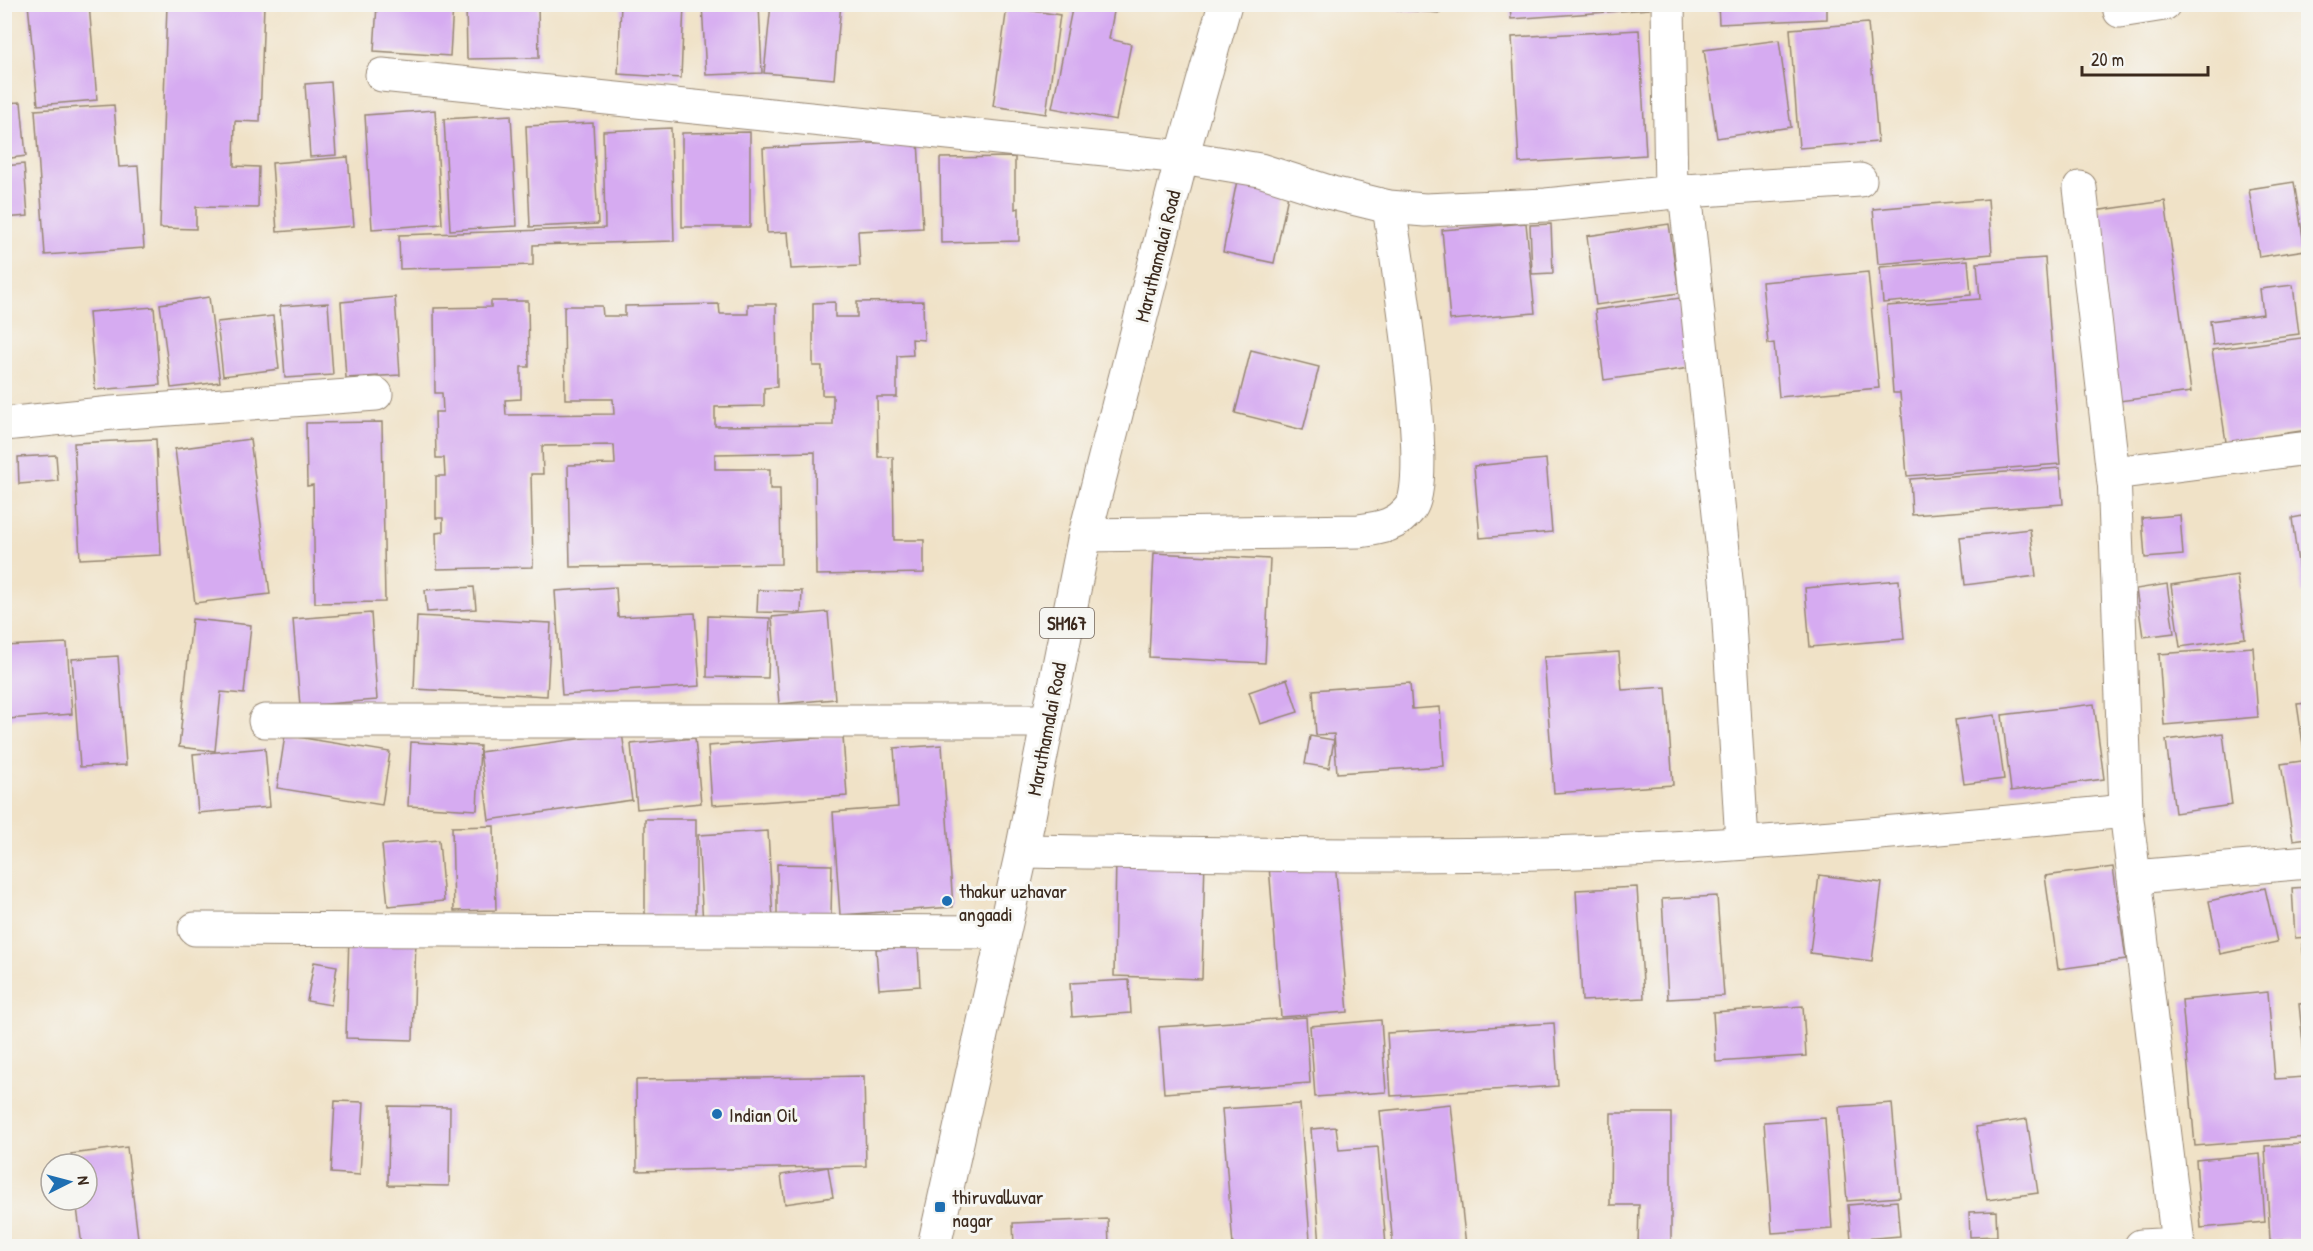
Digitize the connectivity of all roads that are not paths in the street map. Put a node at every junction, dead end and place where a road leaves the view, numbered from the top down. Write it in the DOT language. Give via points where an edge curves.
graph roads {
  1 [pos="1225,4"];
  2 [pos="1668,4"];
  3 [pos="2119,4"];
  4 [pos="2164,4"];
  5 [pos="382,75"];
  6 [pos="1182,157"];
  7 [pos="1860,180"];
  8 [pos="2080,188"];
  9 [pos="1678,192"];
  10 [pos="1389,207"];
  11 [pos="376,394"];
  12 [pos="4,424"];
  13 [pos="2308,448"];
  14 [pos="2114,483"];
  15 [pos="1085,535"];
  16 [pos="265,721"];
  17 [pos="1047,721"];
  18 [pos="2126,811"];
  19 [pos="1742,842"];
  20 [pos="1022,851"];
  21 [pos="2308,862"];
  22 [pos="2134,877"];
  23 [pos="195,929"];
  24 [pos="1003,932"];
  25 [pos="934,1246"];
  26 [pos="2141,1246"];
  1 -- 6 [label="street, Maruthamalai Road / SH167"];
  2 -- 9 [label="street"];
  3 -- 4 [label="street" via="2120,11"];
  5 -- 6 [label="street"];
  6 -- 10 [label="street" via="1260,170"];
  6 -- 15 [label="street, Maruthamalai Road / SH167"];
  7 -- 9 [label="street"];
  8 -- 14 [label="street"];
  9 -- 10 [label="street" via="1546,205 1425,210"];
  9 -- 19 [label="street" via="1727,589"];
  10 -- 15 [label="street" via="1412,378 1420,475 1412,506 1389,527 1359,531"];
  11 -- 12 [label="street"];
  13 -- 14 [label="street" via="2114,472"];
  14 -- 18 [label="street"];
  15 -- 17 [label="street, Maruthamalai Road / SH167"];
  16 -- 17 [label="street"];
  17 -- 20 [label="street, Maruthamalai Road / SH167"];
  18 -- 19 [label="street" via="1902,833"];
  18 -- 22 [label="street"];
  19 -- 20 [label="street" via="1492,853"];
  20 -- 24 [label="street, Maruthamalai Road / SH167"];
  21 -- 22 [label="street"];
  22 -- 26 [label="street" via="2178,1244"];
  23 -- 24 [label="street"];
  24 -- 25 [label="street, Maruthamalai Road / SH167"];
}
